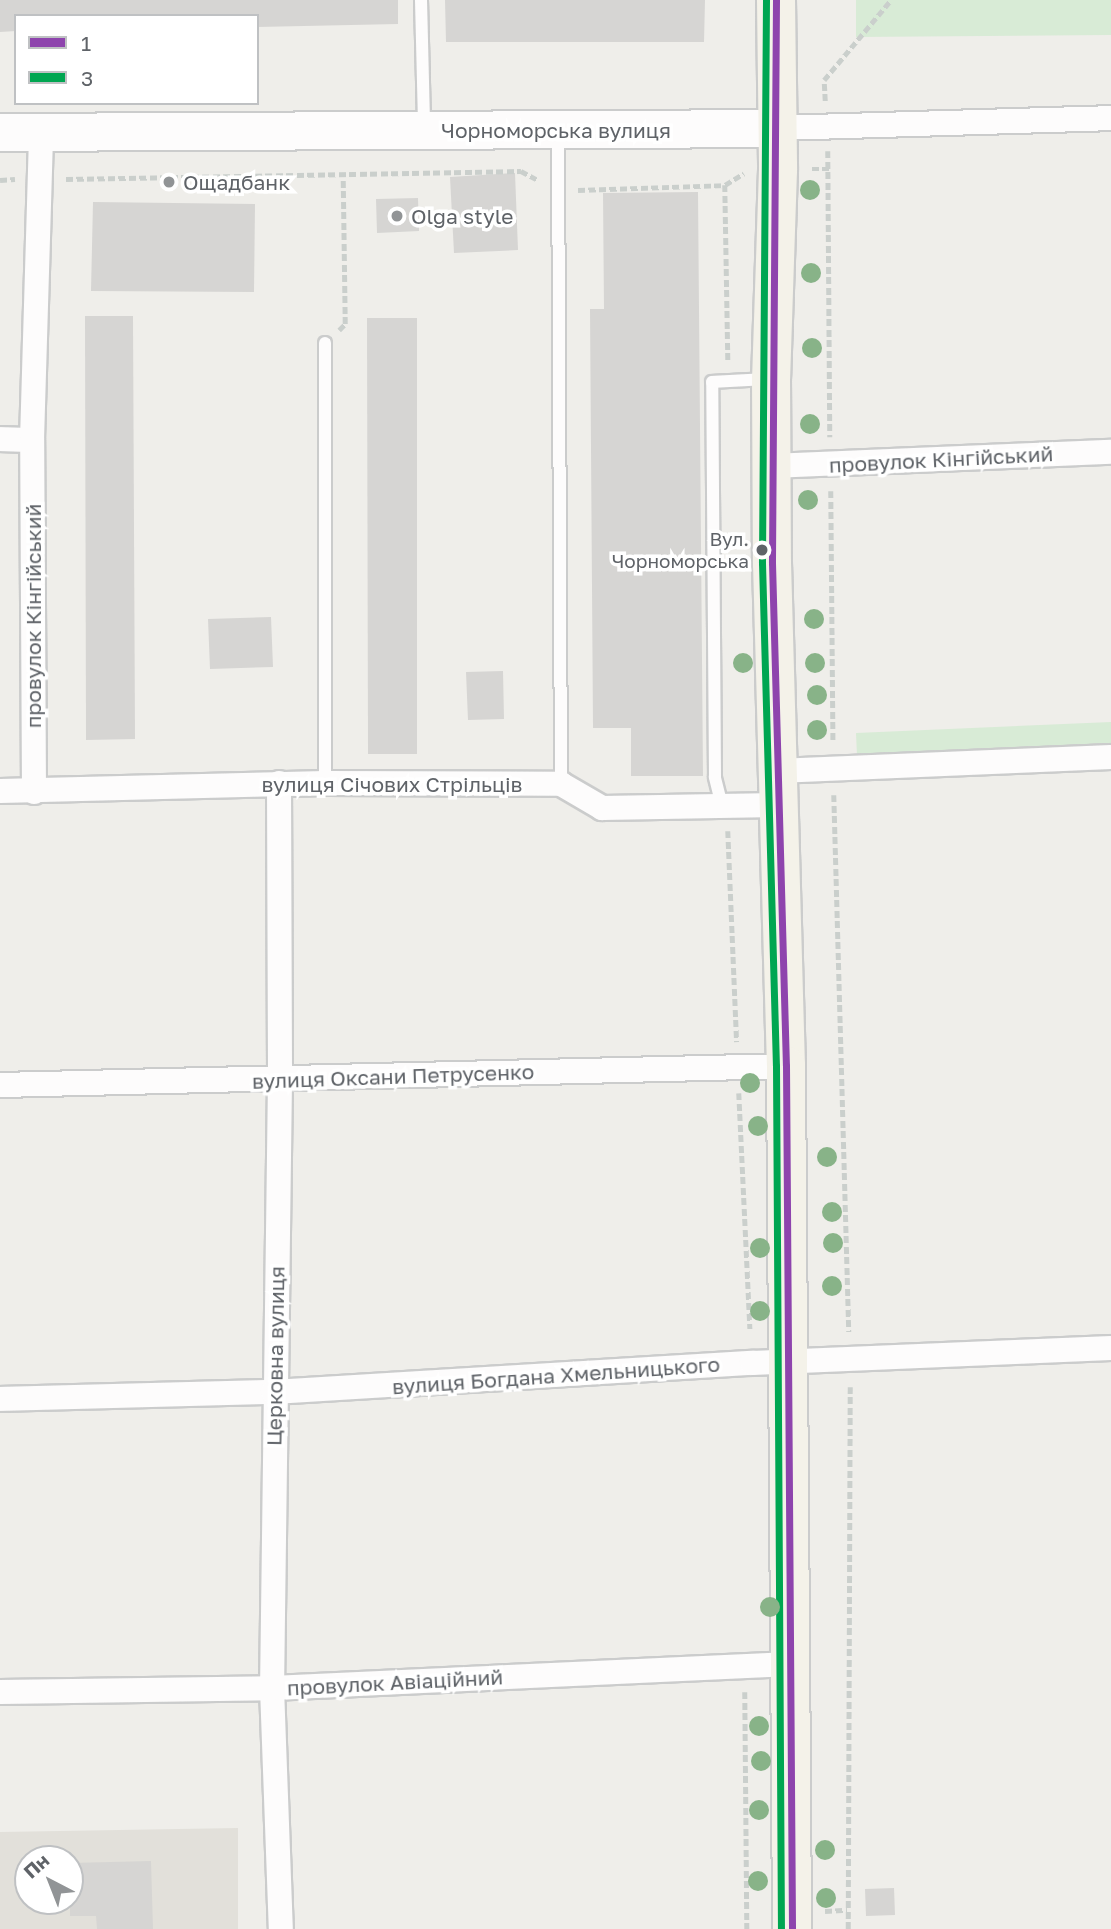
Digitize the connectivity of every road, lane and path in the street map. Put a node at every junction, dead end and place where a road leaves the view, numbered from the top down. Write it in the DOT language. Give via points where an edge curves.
graph roads {
  1 [pos="421,0"];
  2 [pos="776,0"];
  3 [pos="891,0"];
  4 [pos="824,80"];
  5 [pos="1111,118"];
  6 [pos="778,128"];
  7 [pos="424,130"];
  8 [pos="41,131"];
  9 [pos="558,131"];
  10 [pos="0,132"];
  11 [pos="829,169"];
  12 [pos="343,175"];
  13 [pos="40,179"];
  14 [pos="725,185"];
  15 [pos="558,191"];
  16 [pos="326,342"];
  17 [pos="771,379"];
  18 [pos="0,439"];
  19 [pos="32,440"];
  20 [pos="1111,452"];
  21 [pos="831,464"];
  22 [pos="771,466"];
  23 [pos="1111,757"];
  24 [pos="834,769"];
  25 [pos="279,783"];
  26 [pos="325,783"];
  27 [pos="561,784"];
  28 [pos="777,788"];
  29 [pos="0,791"];
  30 [pos="34,792"];
  31 [pos="722,806"];
  32 [pos="786,1066"];
  33 [pos="738,1067"];
  34 [pos="280,1080"];
  35 [pos="0,1085"];
  36 [pos="1111,1348"];
  37 [pos="850,1360"];
  38 [pos="752,1363"];
  39 [pos="789,1363"];
  40 [pos="273,1392"];
  41 [pos="0,1399"];
  42 [pos="774,1664"];
  43 [pos="272,1688"];
  44 [pos="0,1692"];
  45 [pos="281,1929"];
  46 [pos="747,1929"];
  47 [pos="792,1929"];
  48 [pos="848,1929"];
  1 -- 7 [label="lane"];
  2 -- 6 [label="main road"];
  3 -- 4 [label="path"];
  5 -- 6 [label="street, Чорноморська вулиця"];
  6 -- 9 [label="street, Чорноморська вулиця"];
  6 -- 17 [label="main road"];
  7 -- 8 [label="street, Чорноморська вулиця"];
  7 -- 9 [label="street, Чорноморська вулиця"];
  8 -- 10 [label="street, Чорноморська вулиця"];
  8 -- 13 [label="street, провулок Кінгійський"];
  9 -- 15 [label="lane"];
  11 -- 21 [label="path"];
  12 -- 13 [label="path"];
  12 -- 15 [label="path" via="521,171"];
  12 -- 16 [label="path" via="345,324"];
  13 -- 19 [label="street, провулок Кінгійський"];
  14 -- 15 [label="path"];
  15 -- 27 [label="lane"];
  16 -- 26 [label="lane"];
  17 -- 22 [label="main road"];
  17 -- 31 [label="lane" via="712,382 715,776"];
  18 -- 19 [label="street"];
  19 -- 30 [label="street, провулок Кінгійський"];
  20 -- 21 [label="street, провулок Кінгійський"];
  21 -- 22 [label="street, провулок Кінгійський"];
  21 -- 24 [label="path"];
  22 -- 28 [label="main road"];
  23 -- 24 [label="street"];
  24 -- 28 [label="street"];
  24 -- 37 [label="path"];
  25 -- 26 [label="street, вулиця Січових Стрільців"];
  25 -- 30 [label="street, вулиця Січових Стрільців"];
  25 -- 34 [label="street, Церковна вулиця"];
  26 -- 27 [label="street, вулиця Січових Стрільців"];
  27 -- 31 [label="street" via="602,808"];
  28 -- 31 [label="street"];
  28 -- 32 [label="main road"];
  29 -- 30 [label="street, вулиця Січових Стрільців"];
  31 -- 33 [label="path" via="727,822"];
  32 -- 33 [label="street, вулиця Оксани Петрусенко"];
  32 -- 39 [label="main road"];
  33 -- 34 [label="street, вулиця Оксани Петрусенко"];
  33 -- 38 [label="path"];
  34 -- 35 [label="street, вулиця Оксани Петрусенко"];
  34 -- 40 [label="street, Церковна вулиця"];
  36 -- 37 [label="street, вулиця Богдана Хмельницького"];
  37 -- 39 [label="street, вулиця Богдана Хмельницького"];
  37 -- 48 [label="path"];
  38 -- 39 [label="street, вулиця Богдана Хмельницького"];
  38 -- 40 [label="street, вулиця Богдана Хмельницького"];
  39 -- 42 [label="main road"];
  40 -- 41 [label="street, вулиця Богдана Хмельницького"];
  40 -- 43 [label="street, Церковна вулиця"];
  42 -- 43 [label="street, провулок Авіаційний"];
  42 -- 46 [label="path" via="745,1690"];
  42 -- 47 [label="main road"];
  43 -- 44 [label="street, провулок Авіаційний"];
  43 -- 45 [label="street, Церковна вулиця"];
}
